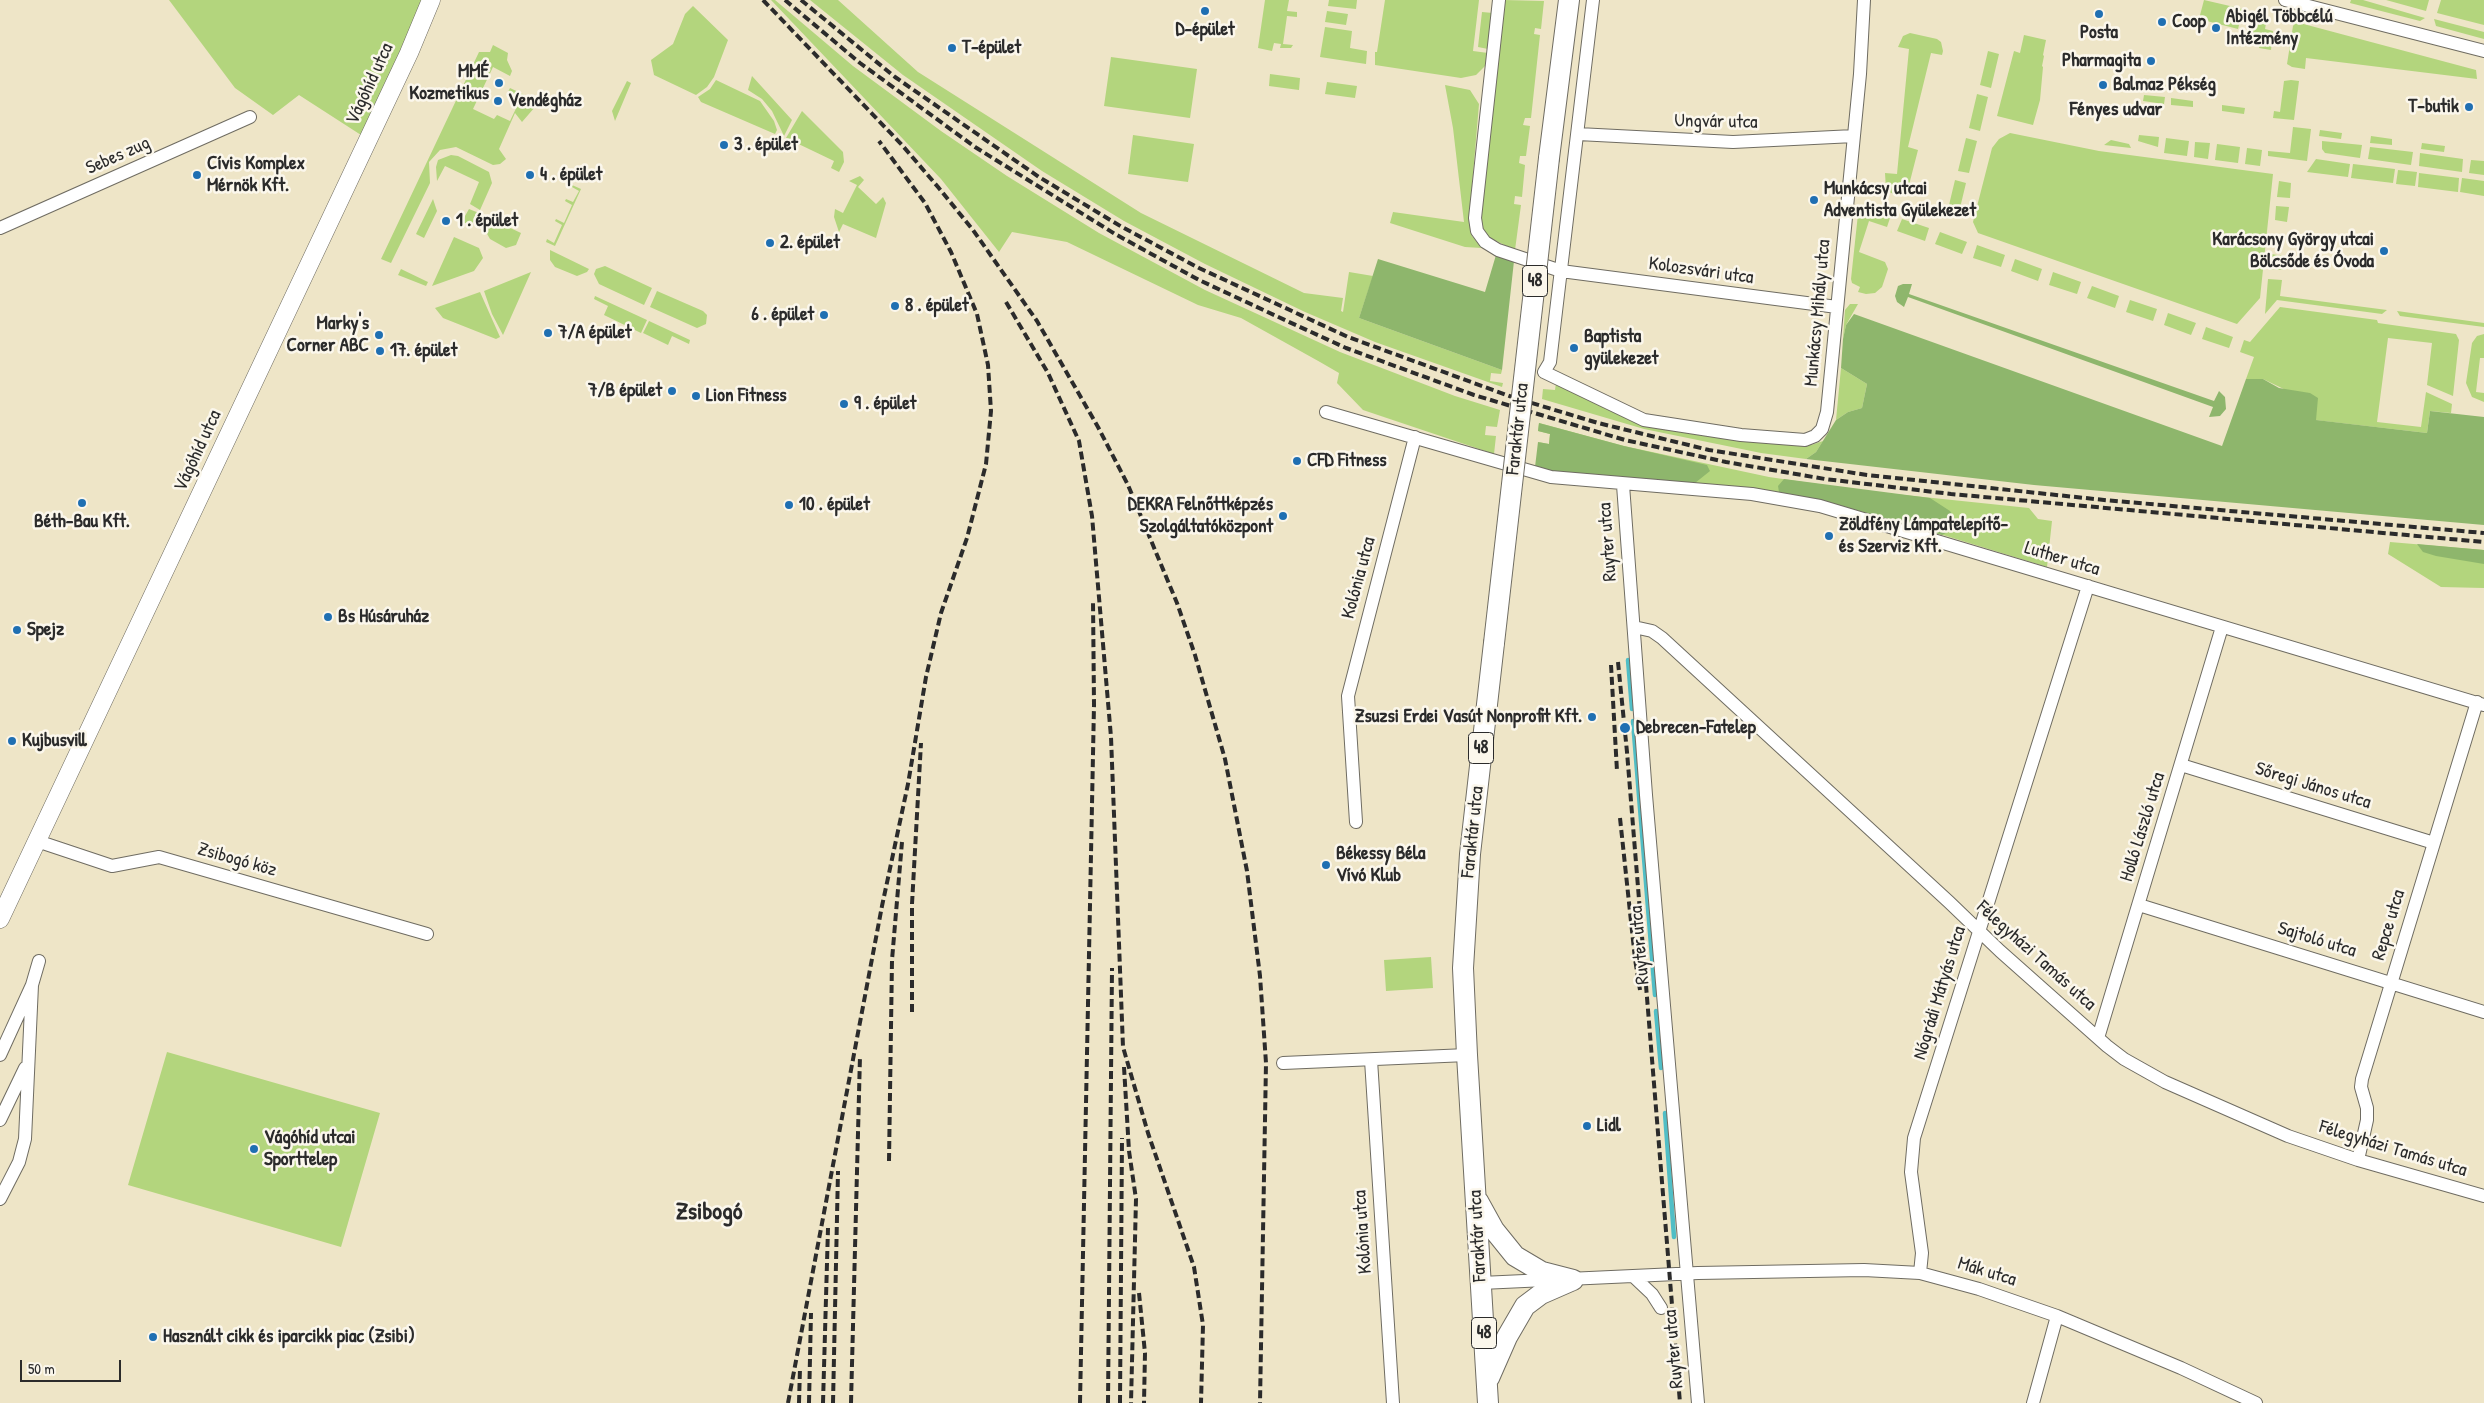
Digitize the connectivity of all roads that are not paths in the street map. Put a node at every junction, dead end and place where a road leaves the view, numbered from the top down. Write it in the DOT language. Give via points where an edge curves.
graph roads {
  1 [pos="431,0"];
  2 [pos="1499,0"];
  3 [pos="1569,0"];
  4 [pos="1593,0"];
  5 [pos="1864,0"];
  6 [pos="2285,0"];
  7 [pos="2484,51"];
  8 [pos="250,117"];
  9 [pos="1578,134"];
  10 [pos="1854,136"];
  11 [pos="0,228"];
  12 [pos="1561,271"];
  13 [pos="1837,307"];
  14 [pos="1326,412"];
  15 [pos="1415,437"];
  16 [pos="1805,440"];
  17 [pos="1623,484"];
  18 [pos="2088,586"];
  19 [pos="1634,627"];
  20 [pos="2222,627"];
  21 [pos="2480,704"];
  22 [pos="2181,765"];
  23 [pos="1356,822"];
  24 [pos="37,841"];
  25 [pos="2434,843"];
  26 [pos="2139,905"];
  27 [pos="0,919"];
  28 [pos="1979,931"];
  29 [pos="427,934"];
  30 [pos="38,961"];
  31 [pos="2391,983"];
  32 [pos="32,985"];
  33 [pos="2484,1012"];
  34 [pos="2098,1038"];
  35 [pos="0,1055"];
  36 [pos="1466,1055"];
  37 [pos="1372,1060"];
  38 [pos="28,1062"];
  39 [pos="1283,1063"];
  40 [pos="0,1120"];
  41 [pos="2358,1160"];
  42 [pos="1475,1195"];
  43 [pos="2484,1196"];
  44 [pos="0,1199"];
  45 [pos="1920,1273"];
  46 [pos="1686,1274"];
  47 [pos="1634,1277"];
  48 [pos="1573,1280"];
  49 [pos="1481,1283"];
  50 [pos="1660,1308"];
  51 [pos="2058,1316"];
  52 [pos="1487,1382"];
  53 [pos="1393,1403"];
  54 [pos="1488,1403"];
  55 [pos="1698,1403"];
  56 [pos="2033,1403"];
  57 [pos="2256,1403"];
  1 -- 24 [label="main road, Vágóhíd utca" via="409,53"];
  2 -- 12 [label="street" via="1475,226 1481,239 1493,248"];
  3 -- 36 [label="main road, Faraktár utca / 48, bridge" via="1474,817 1465,919"];
  4 -- 9 [label="street, Faraktár utca"];
  5 -- 10 [label="street, Munkácsy Mihály utca"];
  6 -- 7 [label="street"];
  8 -- 11 [label="street, Sebes zug"];
  9 -- 10 [label="street, Ungvár utca" via="1733,142"];
  9 -- 12 [label="street, Faraktár utca"];
  10 -- 13 [label="street, Munkácsy Mihály utca"];
  12 -- 13 [label="street, Kolozsvári utca"];
  12 -- 16 [label="street, Faraktár utca" via="1550,362 1544,372 1644,420 1741,435"];
  13 -- 16 [label="street, Munkácsy Mihály utca" via="1826,418 1819,433"];
  14 -- 15 [label="street"];
  15 -- 17 [label="street, Luther utca" via="1551,477"];
  15 -- 23 [label="street, Kolónia utca" via="1348,696"];
  17 -- 18 [label="street, Luther utca" via="1803,502"];
  17 -- 19 [label="street, Ruyter utca"];
  18 -- 20 [label="street, Luther utca"];
  18 -- 28 [label="street, Nógrádi Mátyás utca"];
  19 -- 28 [label="street, Félegyházi Tamás utca" via="1662,638"];
  19 -- 46 [label="street, Ruyter utca"];
  20 -- 21 [label="street, Luther utca"];
  20 -- 22 [label="street, Holló László utca"];
  21 -- 25 [label="street, Repce utca"];
  22 -- 25 [label="street, Sőregi János utca"];
  22 -- 26 [label="street, Holló László utca"];
  24 -- 27 [label="main road, Vágóhíd utca"];
  24 -- 29 [label="street, Zsibogó köz" via="112,866 160,857"];
  25 -- 31 [label="street, Repce utca"];
  26 -- 31 [label="street, Sajtoló utca"];
  26 -- 34 [label="street, Holló László utca"];
  28 -- 34 [label="street, Félegyházi Tamás utca"];
  28 -- 45 [label="street, Nógrádi Mátyás utca" via="1911,1153 1911,1182 1922,1253"];
  30 -- 32 [label="street"];
  31 -- 33 [label="street, Sajtoló utca"];
  31 -- 41 [label="street, Repce utca" via="2361,1083 2368,1114"];
  32 -- 35 [label="street"];
  32 -- 38 [label="street"];
  34 -- 41 [label="street, Félegyházi Tamás utca" via="2165,1082 2288,1136"];
  36 -- 37 [label="street"];
  36 -- 42 [label="main road, Faraktár utca / 48"];
  37 -- 39 [label="street"];
  37 -- 53 [label="street, Kolónia utca"];
  38 -- 40 [label="street"];
  38 -- 44 [label="street" via="25,1139 19,1162"];
  41 -- 43 [label="street, Félegyházi Tamás utca"];
  42 -- 48 [label="main road" via="1494,1230 1515,1256 1542,1272"];
  42 -- 49 [label="main road, Faraktár utca / 48"];
  45 -- 46 [label="street, Mák utca" via="1864,1270"];
  45 -- 51 [label="street, Mák utca" via="2006,1297"];
  46 -- 47 [label="street, Mák utca"];
  46 -- 55 [label="street, Ruyter utca"];
  47 -- 48 [label="street, Mák utca"];
  47 -- 50 [label="street" via="1652,1294"];
  48 -- 49 [label="street, Mák utca"];
  48 -- 52 [label="main road" via="1541,1294 1525,1306"];
  49 -- 52 [label="main road, Faraktár utca / 48"];
  51 -- 56 [label="street"];
  51 -- 57 [label="street, Mák utca"];
  52 -- 54 [label="main road, Faraktár utca / 48"];
}
